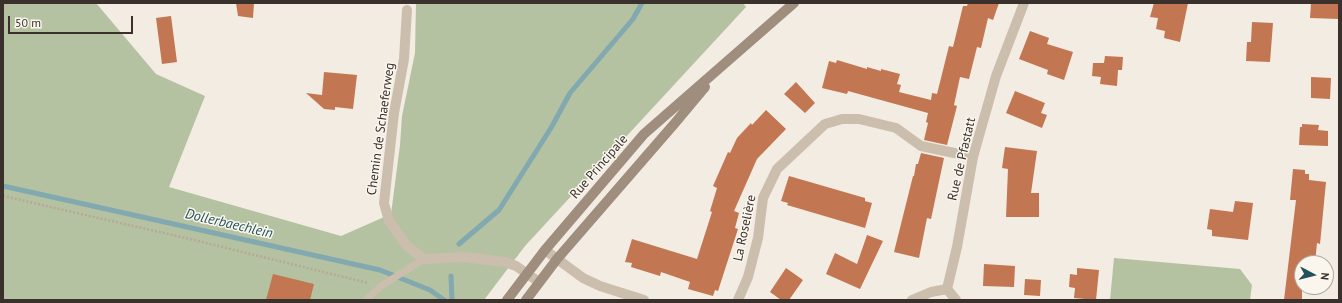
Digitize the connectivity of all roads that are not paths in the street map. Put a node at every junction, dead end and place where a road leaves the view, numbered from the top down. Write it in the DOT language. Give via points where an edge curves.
graph roads {
  1 [pos="794,3"];
  2 [pos="1024,3"];
  3 [pos="407,10"];
  4 [pos="724,64"];
  5 [pos="973,157"];
  6 [pos="545,250"];
  7 [pos="424,259"];
  8 [pos="557,259"];
  9 [pos="527,273"];
  10 [pos="539,282"];
  11 [pos="947,289"];
  12 [pos="366,300"];
  13 [pos="506,300"];
  14 [pos="526,300"];
  15 [pos="644,300"];
  16 [pos="738,300"];
  17 [pos="912,300"];
  18 [pos="956,300"];
  1 -- 4 [label="main road, Rue Principale"];
  2 -- 5 [label="street, Rue de Pfastatt" via="996,76"];
  3 -- 7 [label="street, Chemin de Schaeferweg" via="404,59 394,113 384,203 389,221 407,246"];
  4 -- 6 [label="main road, Rue Principale" via="644,134"];
  4 -- 8 [label="main road, Rue Principale"];
  5 -- 11 [label="street, Rue de Pfastatt"];
  5 -- 16 [label="street, La Roselière" via="921,146 896,128 859,119 842,119 825,124 777,169 763,198 758,238 748,277"];
  6 -- 8 [label="street"];
  6 -- 9 [label="main road, Rue Principale"];
  7 -- 9 [label="street" via="464,257 505,262"];
  7 -- 12 [label="lane" via="381,286"];
  8 -- 10 [label="main road, Rue Principale"];
  8 -- 15 [label="street" via="583,278"];
  9 -- 10 [label="street"];
  9 -- 13 [label="main road, Rue Principale"];
  10 -- 14 [label="main road, Rue Principale"];
  11 -- 17 [label="street"];
  11 -- 18 [label="street"];
}
